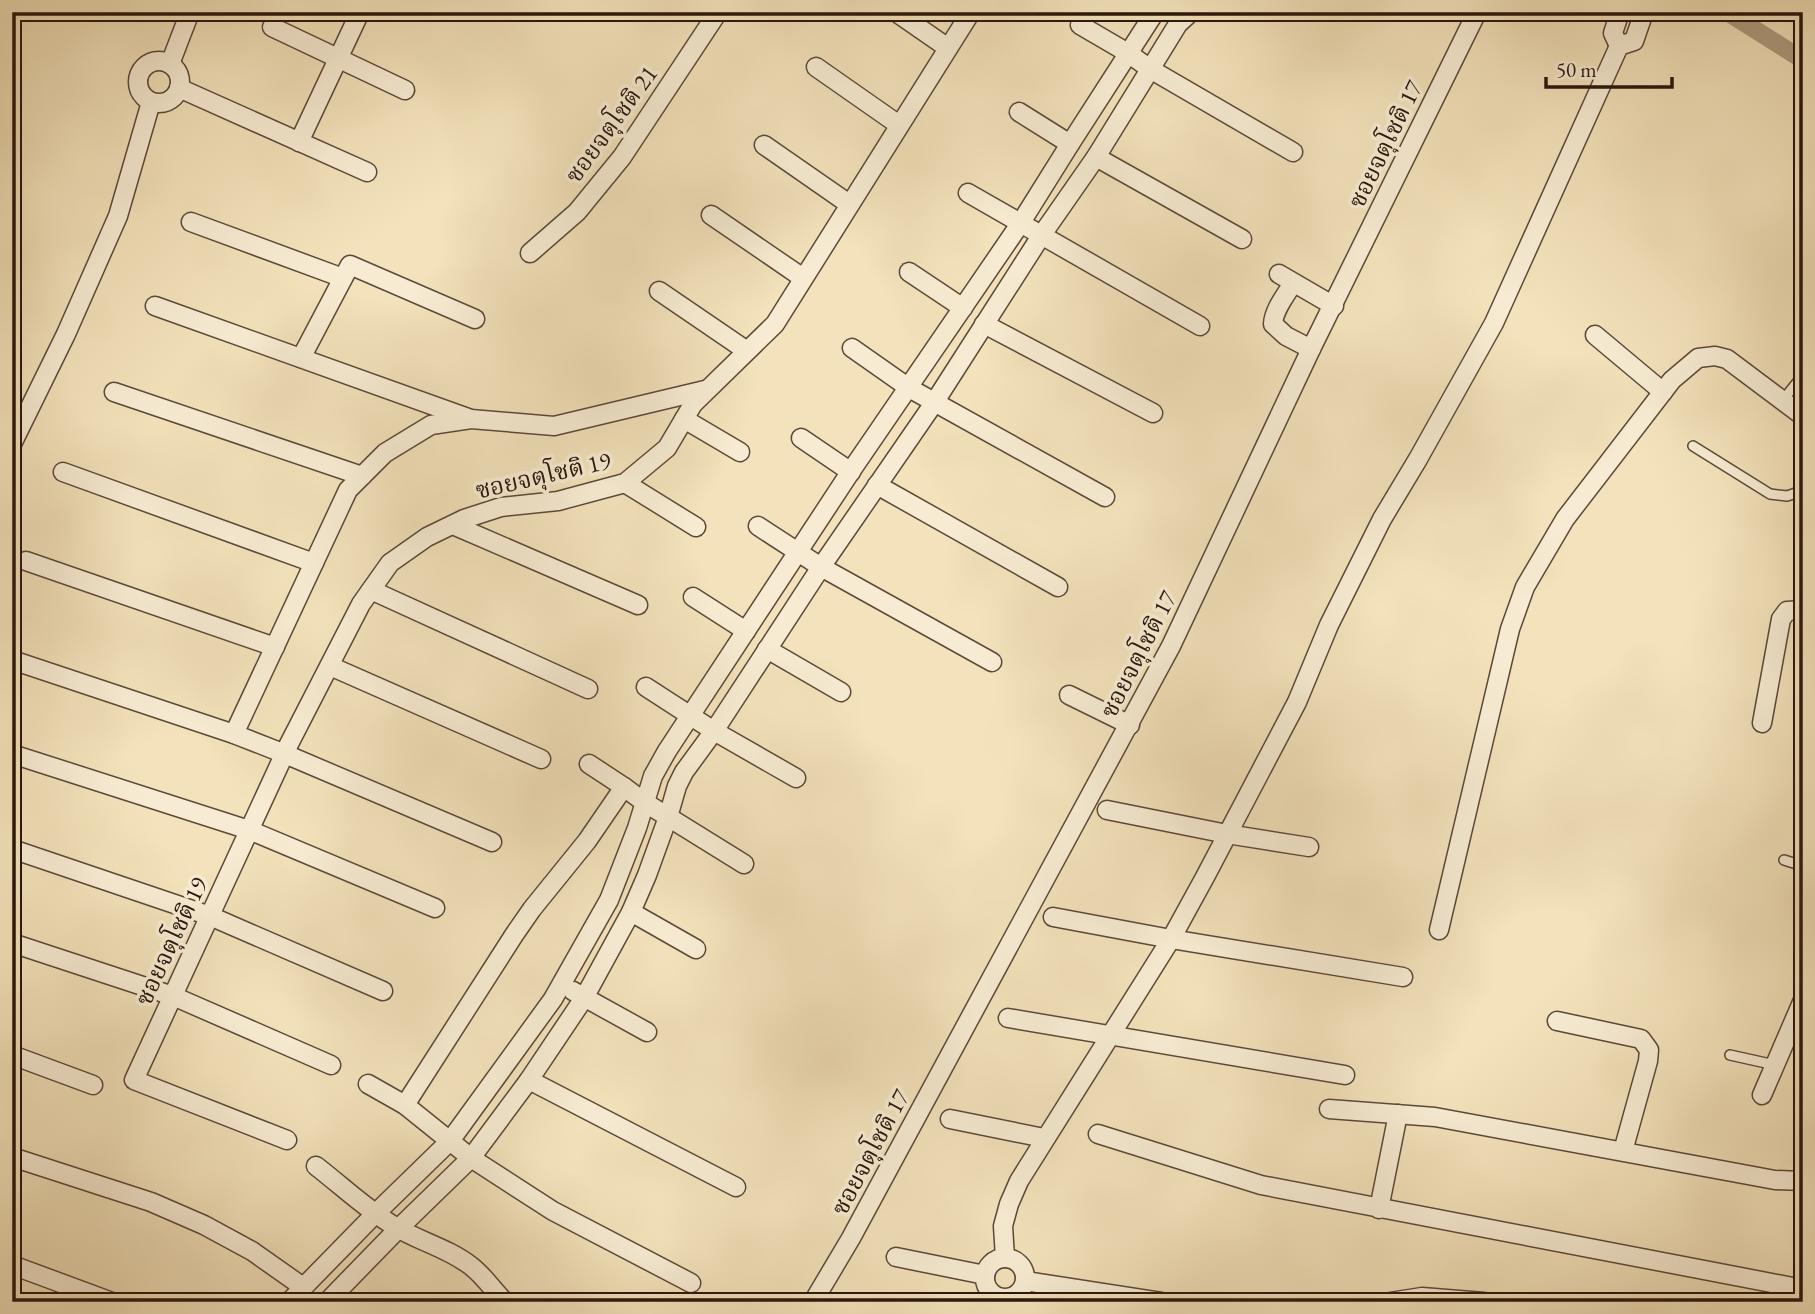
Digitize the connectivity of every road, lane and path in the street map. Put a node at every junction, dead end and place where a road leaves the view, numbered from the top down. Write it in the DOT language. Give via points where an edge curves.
graph roads {
  1 [pos="190,12"];
  2 [pos="360,12"];
  3 [pos="718,12"];
  4 [pos="896,12"];
  5 [pos="971,12"];
  6 [pos="1156,12"];
  7 [pos="1191,12"];
  8 [pos="1620,12"];
  9 [pos="1644,12"];
  10 [pos="1471,14"];
  11 [pos="1080,25"];
  12 [pos="272,27"];
  13 [pos="1619,46"];
  14 [pos="948,48"];
  15 [pos="1128,53"];
  16 [pos="338,58"];
  17 [pos="170,64"];
  18 [pos="816,66"];
  19 [pos="1150,69"];
  20 [pos="179,88"];
  21 [pos="405,90"];
  22 [pos="151,102"];
  23 [pos="1019,112"];
  24 [pos="900,125"];
  25 [pos="299,142"];
  26 [pos="1070,144"];
  27 [pos="764,145"];
  28 [pos="1293,152"];
  29 [pos="1096,157"];
  30 [pos="367,172"];
  31 [pos="968,193"];
  32 [pos="849,204"];
  33 [pos="711,215"];
  34 [pos="191,222"];
  35 [pos="1020,224"];
  36 [pos="1041,236"];
  37 [pos="1242,239"];
  38 [pos="530,253"];
  39 [pos="909,272"];
  40 [pos="343,278"];
  41 [pos="803,278"];
  42 [pos="659,291"];
  43 [pos="155,306"];
  44 [pos="1334,306"];
  45 [pos="962,308"];
  46 [pos="475,319"];
  47 [pos="984,324"];
  48 [pos="1200,326"];
  49 [pos="1595,335"];
  50 [pos="852,348"];
  51 [pos="1311,349"];
  52 [pos="747,351"];
  53 [pos="301,358"];
  54 [pos="1803,375"];
  55 [pos="909,388"];
  56 [pos="707,390"];
  57 [pos="114,392"];
  58 [pos="1663,392"];
  59 [pos="1783,400"];
  60 [pos="934,402"];
  61 [pos="1153,413"];
  62 [pos="1803,416"];
  63 [pos="471,419"];
  64 [pos="684,419"];
  65 [pos="801,438"];
  66 [pos="12,444"];
  67 [pos="1693,446"];
  68 [pos="740,452"];
  69 [pos="851,471"];
  70 [pos="64,472"];
  71 [pos="362,477"];
  72 [pos="625,483"];
  73 [pos="1803,484"];
  74 [pos="877,485"];
  75 [pos="1105,497"];
  76 [pos="453,525"];
  77 [pos="758,526"];
  78 [pos="696,527"];
  79 [pos="798,552"];
  80 [pos="26,561"];
  81 [pos="314,563"];
  82 [pos="821,567"];
  83 [pos="1058,587"];
  84 [pos="371,590"];
  85 [pos="693,597"];
  86 [pos="638,605"];
  87 [pos="1803,610"];
  88 [pos="746,631"];
  89 [pos="275,647"];
  90 [pos="767,649"];
  91 [pos="12,660"];
  92 [pos="992,662"];
  93 [pos="330,666"];
  94 [pos="646,687"];
  95 [pos="589,689"];
  96 [pos="841,692"];
  97 [pos="1069,695"];
  98 [pos="691,716"];
  99 [pos="1762,723"];
  100 [pos="1129,725"];
  101 [pos="714,731"];
  102 [pos="234,734"];
  103 [pos="12,754"];
  104 [pos="285,754"];
  105 [pos="541,759"];
  106 [pos="589,764"];
  107 [pos="796,778"];
  108 [pos="624,787"];
  109 [pos="644,802"];
  110 [pos="1107,810"];
  111 [pos="668,817"];
  112 [pos="249,830"];
  113 [pos="1227,834"];
  114 [pos="492,842"];
  115 [pos="1309,847"];
  116 [pos="12,849"];
  117 [pos="1784,860"];
  118 [pos="744,863"];
  119 [pos="1803,866"];
  120 [pos="435,908"];
  121 [pos="631,912"];
  122 [pos="210,916"];
  123 [pos="1054,916"];
  124 [pos="1439,930"];
  125 [pos="1171,939"];
  126 [pos="12,943"];
  127 [pos="696,949"];
  128 [pos="1403,977"];
  129 [pos="561,984"];
  130 [pos="383,991"];
  131 [pos="173,996"];
  132 [pos="584,998"];
  133 [pos="1803,1000"];
  134 [pos="1008,1018"];
  135 [pos="1557,1021"];
  136 [pos="647,1032"];
  137 [pos="1111,1036"];
  138 [pos="12,1055"];
  139 [pos="1730,1055"];
  140 [pos="331,1065"];
  141 [pos="1775,1065"];
  142 [pos="1345,1075"];
  143 [pos="529,1080"];
  144 [pos="368,1084"];
  145 [pos="93,1085"];
  146 [pos="1762,1094"];
  147 [pos="405,1105"];
  148 [pos="1329,1109"];
  149 [pos="1398,1114"];
  150 [pos="950,1119"];
  151 [pos="1098,1134"];
  152 [pos="1044,1138"];
  153 [pos="287,1140"];
  154 [pos="450,1140"];
  155 [pos="1623,1151"];
  156 [pos="12,1157"];
  157 [pos="471,1158"];
  158 [pos="316,1166"];
  159 [pos="1803,1181"];
  160 [pos="736,1187"];
  161 [pos="1379,1209"];
  162 [pos="374,1214"];
  163 [pos="398,1229"];
  164 [pos="896,1257"];
  165 [pos="1004,1258"];
  166 [pos="12,1265"];
  167 [pos="985,1275"];
  168 [pos="1024,1281"];
  169 [pos="691,1283"];
  170 [pos="303,1287"];
  171 [pos="1803,1289"];
  172 [pos="998,1299"];
  173 [pos="329,1301"];
  174 [pos="112,1302"];
  175 [pos="289,1302"];
  176 [pos="505,1302"];
  177 [pos="813,1302"];
  178 [pos="1161,1302"];
  179 [pos="1390,1302"];
  180 [pos="1484,1302"];
  1 -- 17 [label="street"];
  2 -- 16 [label="street"];
  3 -- 38 [label="street, ซอยจตุโชติ 21" via="622,157 577,212"];
  4 -- 14 [label="street"];
  5 -- 14 [label="street, ซอยจตุโชติ 19"];
  6 -- 15 [label="street"];
  7 -- 19 [label="street" via="1178,24"];
  8 -- 13 [label="street" via="1613,33"];
  9 -- 13 [label="street" via="1634,41"];
  10 -- 44 [label="street, ซอยจตุโชติ 17"];
  11 -- 15 [label="street"];
  12 -- 16 [label="street"];
  13 -- 113 [label="street" via="1494,323 1382,519 1297,702"];
  14 -- 24 [label="street, ซอยจตุโชติ 19"];
  15 -- 19 [label="street"];
  15 -- 26 [label="street"];
  16 -- 21 [label="street"];
  16 -- 25 [label="street"];
  17 -- 20 [label="street" via="179,74"];
  17 -- 22 [label="street" via="149,63 139,73 140,93"];
  18 -- 24 [label="street"];
  19 -- 28 [label="street"];
  19 -- 29 [label="street"];
  20 -- 22 [label="street" via="165,103"];
  20 -- 25 [label="street"];
  22 -- 66 [label="street" via="118,216"];
  23 -- 26 [label="street"];
  24 -- 32 [label="street, ซอยจตุโชติ 19"];
  25 -- 30 [label="street"];
  26 -- 35 [label="street"];
  27 -- 32 [label="street"];
  29 -- 36 [label="street"];
  29 -- 37 [label="street"];
  31 -- 35 [label="street"];
  32 -- 41 [label="street, ซอยจตุโชติ 19"];
  33 -- 41 [label="street"];
  34 -- 40 [label="street"];
  35 -- 36 [label="street"];
  35 -- 45 [label="street"];
  36 -- 47 [label="street"];
  36 -- 48 [label="street"];
  39 -- 45 [label="street"];
  40 -- 46 [label="street" via="350,265"];
  40 -- 53 [label="street"];
  41 -- 52 [label="street, ซอยจตุโชติ 19" via="775,324"];
  42 -- 52 [label="street"];
  43 -- 53 [label="street"];
  44 -- 51 [label="street, ซอยจตุโชติ 17"];
  44 -- 51 [label="street" via="1286,278 1273,324"];
  45 -- 55 [label="street"];
  47 -- 60 [label="street"];
  47 -- 61 [label="street"];
  49 -- 58 [label="street"];
  50 -- 55 [label="street"];
  51 -- 100 [label="street, ซอยจตุโชติ 17"];
  52 -- 56 [label="street, ซอยจตุโชติ 19"];
  53 -- 63 [label="street"];
  54 -- 59 [label="lane"];
  55 -- 60 [label="street"];
  55 -- 69 [label="street"];
  56 -- 63 [label="street" via="554,426"];
  56 -- 64 [label="street, ซอยจตุโชติ 19"];
  57 -- 71 [label="street"];
  58 -- 59 [label="street" via="1698,358 1715,356 1727,359"];
  58 -- 124 [label="street" via="1565,519 1525,587 1510,629"];
  59 -- 62 [label="street"];
  60 -- 74 [label="street"];
  60 -- 75 [label="street"];
  63 -- 71 [label="street" via="431,425 385,453"];
  64 -- 68 [label="street"];
  64 -- 72 [label="street, ซอยจตุโชติ 19" via="667,449"];
  65 -- 69 [label="street"];
  67 -- 73 [label="lane" via="1770,494 1787,496"];
  69 -- 79 [label="street"];
  70 -- 81 [label="street"];
  71 -- 81 [label="street" via="348,490"];
  72 -- 76 [label="street, ซอยจตุโชติ 19" via="558,500 501,507"];
  72 -- 78 [label="street"];
  74 -- 82 [label="street"];
  74 -- 83 [label="street"];
  76 -- 84 [label="street, ซอยจตุโชติ 19" via="390,563"];
  76 -- 86 [label="street"];
  77 -- 79 [label="street"];
  79 -- 82 [label="street"];
  79 -- 88 [label="street"];
  80 -- 89 [label="street"];
  81 -- 89 [label="street"];
  82 -- 90 [label="street"];
  82 -- 92 [label="street"];
  84 -- 93 [label="street, ซอยจตุโชติ 19"];
  84 -- 95 [label="street"];
  85 -- 88 [label="street"];
  87 -- 99 [label="street" via="1787,611 1781,619"];
  88 -- 98 [label="street"];
  89 -- 102 [label="street"];
  90 -- 96 [label="street"];
  90 -- 101 [label="street"];
  91 -- 102 [label="street"];
  93 -- 104 [label="street, ซอยจตุโชติ 19"];
  93 -- 105 [label="street"];
  94 -- 98 [label="street"];
  97 -- 100 [label="street"];
  98 -- 101 [label="street"];
  98 -- 109 [label="street" via="653,776"];
  100 -- 177 [label="street, ซอยจตุโชติ 17"];
  101 -- 107 [label="street"];
  101 -- 111 [label="street" via="684,772"];
  102 -- 104 [label="street"];
  103 -- 112 [label="street"];
  104 -- 112 [label="street, ซอยจตุโชติ 19"];
  104 -- 114 [label="street"];
  106 -- 108 [label="street"];
  108 -- 109 [label="street"];
  108 -- 147 [label="street" via="514,935"];
  109 -- 111 [label="street"];
  109 -- 129 [label="street" via="609,900"];
  110 -- 113 [label="street"];
  111 -- 118 [label="street"];
  111 -- 121 [label="street"];
  112 -- 120 [label="street"];
  112 -- 122 [label="street, ซอยจตุโชติ 19"];
  113 -- 115 [label="street"];
  113 -- 125 [label="street"];
  116 -- 122 [label="street"];
  117 -- 119 [label="lane"];
  121 -- 127 [label="street"];
  121 -- 132 [label="street"];
  122 -- 130 [label="street"];
  122 -- 131 [label="street, ซอยจตุโชติ 19"];
  123 -- 125 [label="street"];
  125 -- 128 [label="street"];
  125 -- 137 [label="street"];
  126 -- 131 [label="street"];
  129 -- 132 [label="street"];
  129 -- 154 [label="street"];
  131 -- 140 [label="street"];
  131 -- 153 [label="street, ซอยจตุโชติ 19" via="134,1080"];
  132 -- 136 [label="street"];
  132 -- 143 [label="street"];
  133 -- 141 [label="street"];
  134 -- 137 [label="street"];
  135 -- 155 [label="street" via="1641,1039 1649,1050"];
  137 -- 142 [label="street"];
  137 -- 152 [label="street"];
  138 -- 145 [label="street"];
  139 -- 141 [label="lane"];
  141 -- 146 [label="street"];
  143 -- 157 [label="street"];
  143 -- 160 [label="street"];
  144 -- 147 [label="street"];
  147 -- 154 [label="street"];
  148 -- 149 [label="street"];
  149 -- 155 [label="street"];
  149 -- 161 [label="street"];
  150 -- 152 [label="street"];
  151 -- 161 [label="street" via="1261,1185"];
  152 -- 165 [label="street" via="1009,1204 1003,1226"];
  154 -- 157 [label="street"];
  154 -- 162 [label="street"];
  155 -- 159 [label="street" via="1775,1180"];
  156 -- 170 [label="street" via="151,1202 204,1225"];
  157 -- 163 [label="street"];
  157 -- 169 [label="street" via="553,1211"];
  158 -- 162 [label="street"];
  161 -- 171 [label="street"];
  162 -- 163 [label="street"];
  162 -- 170 [label="street"];
  163 -- 173 [label="street"];
  163 -- 176 [label="street" via="471,1265"];
  164 -- 167 [label="street"];
  165 -- 167 [label="street" via="991,1263"];
  165 -- 168 [label="street" via="1022,1268"];
  166 -- 174 [label="street"];
  167 -- 172 [label="street" via="987,1288"];
  168 -- 172 [label="street" via="1018,1293"];
  168 -- 178 [label="street"];
  170 -- 175 [label="street"];
  179 -- 180 [label="street" via="1422,1297"];
}
